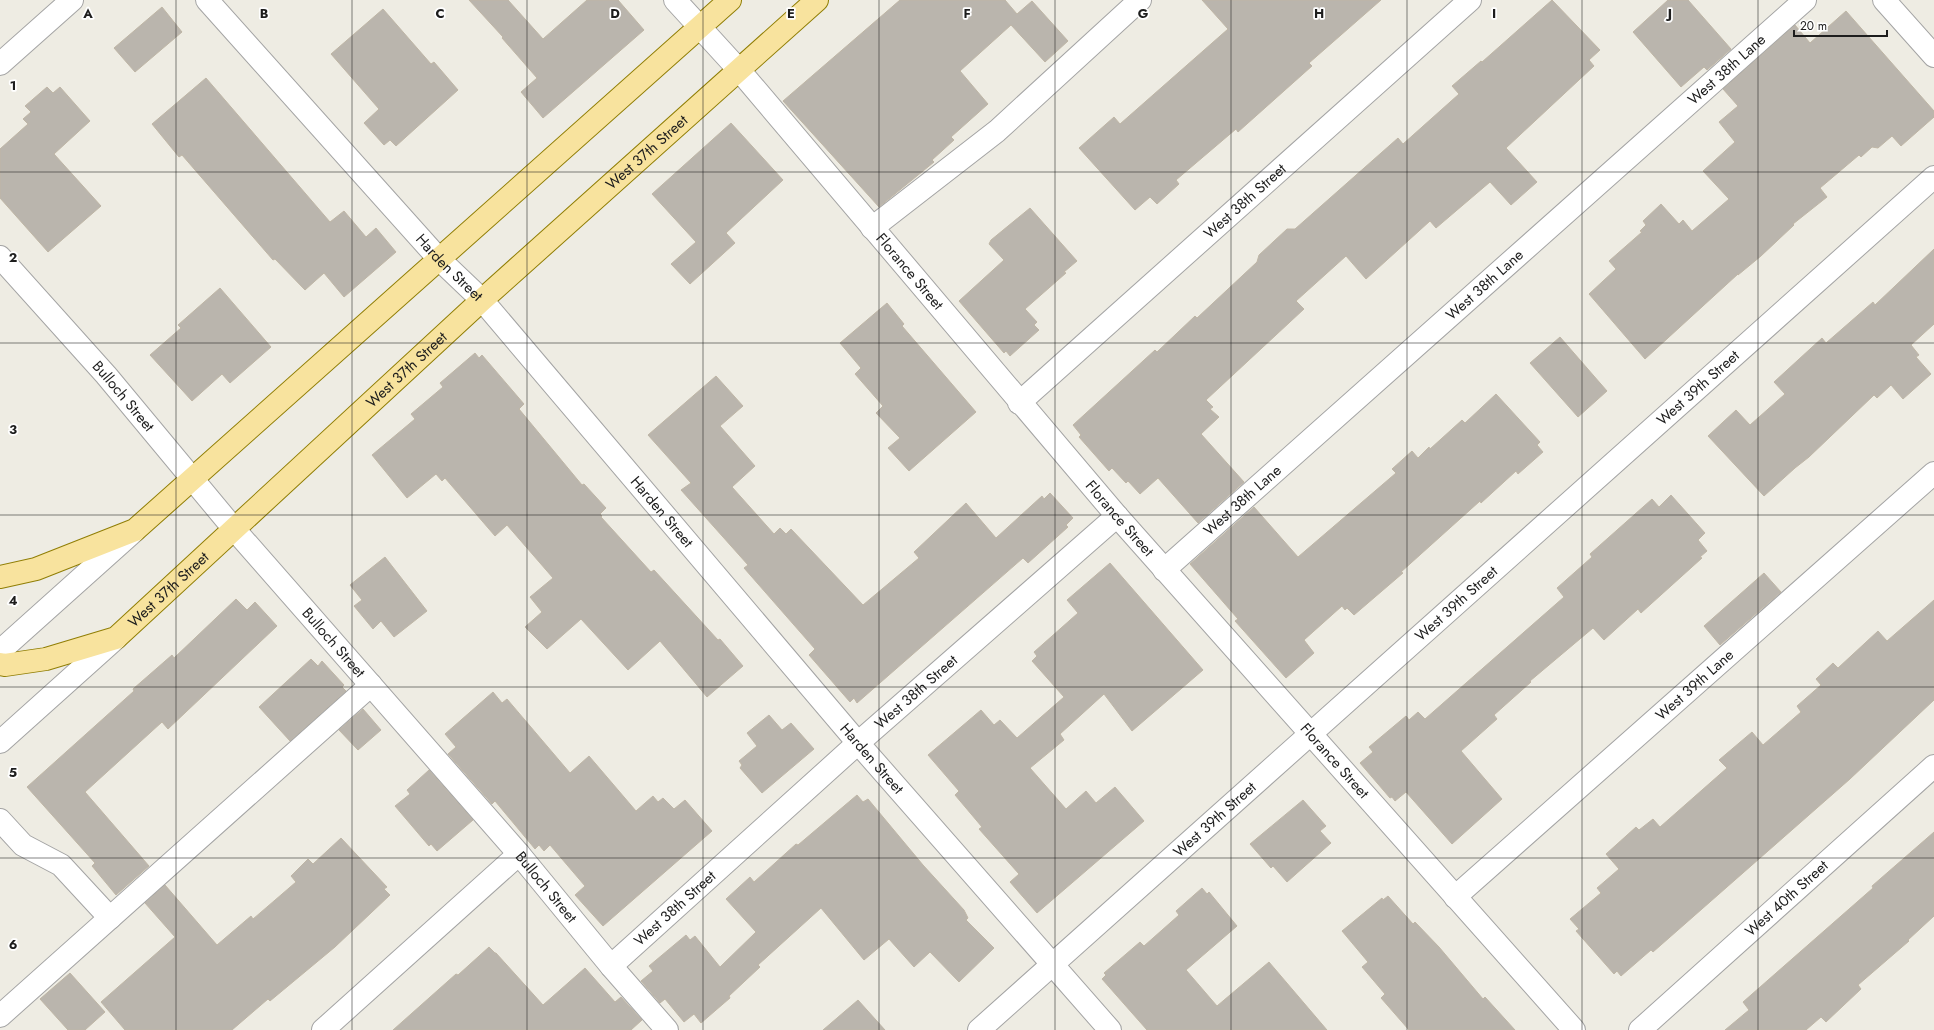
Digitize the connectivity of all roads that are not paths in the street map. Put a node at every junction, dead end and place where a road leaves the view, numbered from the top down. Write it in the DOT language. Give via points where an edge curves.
graph roads {
  1 [pos="72,0"];
  2 [pos="207,0"];
  3 [pos="674,0"];
  4 [pos="730,0"];
  5 [pos="817,0"];
  6 [pos="1140,0"];
  7 [pos="1470,0"];
  8 [pos="1805,0"];
  9 [pos="1884,0"];
  10 [pos="700,27"];
  11 [pos="1934,56"];
  12 [pos="0,64"];
  13 [pos="738,70"];
  14 [pos="1934,177"];
  15 [pos="872,228"];
  16 [pos="0,257"];
  17 [pos="439,259"];
  18 [pos="482,300"];
  19 [pos="1019,403"];
  20 [pos="1934,473"];
  21 [pos="193,478"];
  22 [pos="1117,516"];
  23 [pos="234,529"];
  24 [pos="135,530"];
  25 [pos="1164,570"];
  26 [pos="0,577"];
  27 [pos="116,638"];
  28 [pos="0,650"];
  29 [pos="0,664"];
  30 [pos="371,685"];
  31 [pos="1310,735"];
  32 [pos="0,742"];
  33 [pos="858,743"];
  34 [pos="1934,766"];
  35 [pos="0,820"];
  36 [pos="519,854"];
  37 [pos="1455,897"];
  38 [pos="110,918"];
  39 [pos="1052,965"];
  40 [pos="611,966"];
  41 [pos="0,1016"];
  42 [pos="323,1030"];
  43 [pos="666,1030"];
  44 [pos="979,1030"];
  45 [pos="1110,1030"];
  46 [pos="1574,1030"];
  47 [pos="1640,1030"];
  1 -- 12 [label="street"];
  2 -- 17 [label="street, Harden Street"];
  3 -- 10 [label="street, Florance Street"];
  4 -- 10 [label="main road"];
  5 -- 13 [label="main road, West 37th Street"];
  6 -- 15 [label="street" via="997,131"];
  7 -- 19 [label="street, West 38th Street"];
  8 -- 25 [label="street, West 38th Lane"];
  9 -- 11 [label="street"];
  10 -- 13 [label="street, Florance Street"];
  10 -- 17 [label="main road"];
  13 -- 15 [label="street, Florance Street"];
  13 -- 18 [label="main road, West 37th Street"];
  14 -- 31 [label="street, West 39th Street"];
  15 -- 19 [label="street, Florance Street"];
  16 -- 21 [label="street, Bulloch Street" via="106,375"];
  17 -- 18 [label="street, Harden Street"];
  17 -- 21 [label="main road"];
  18 -- 23 [label="main road, West 37th Street"];
  18 -- 33 [label="street, Harden Street"];
  19 -- 22 [label="street, Florance Street"];
  20 -- 37 [label="street, West 39th Lane"];
  21 -- 23 [label="street, Bulloch Street"];
  21 -- 24 [label="main road"];
  22 -- 25 [label="street, Florance Street"];
  22 -- 33 [label="street, West 38th Street"];
  23 -- 27 [label="main road, West 37th Street"];
  23 -- 30 [label="street, Bulloch Street"];
  24 -- 26 [label="main road" via="36,569"];
  24 -- 28 [label="street"];
  25 -- 31 [label="street, Florance Street"];
  27 -- 29 [label="main road" via="46,659"];
  27 -- 32 [label="street, West 37th Street"];
  30 -- 36 [label="street, Bulloch Street"];
  30 -- 38 [label="street"];
  31 -- 37 [label="street, Florance Street"];
  31 -- 39 [label="street, West 39th Street"];
  33 -- 39 [label="street, Harden Street"];
  33 -- 40 [label="street, West 38th Street"];
  34 -- 47 [label="street, West 40th Street"];
  35 -- 38 [label="street" via="23,845 60,865"];
  36 -- 40 [label="street, Bulloch Street"];
  36 -- 42 [label="street"];
  37 -- 46 [label="street, Florance Street"];
  38 -- 41 [label="street"];
  39 -- 44 [label="street, West 39th Street"];
  39 -- 45 [label="street, Harden Street"];
  40 -- 43 [label="street, Bulloch Street"];
}
